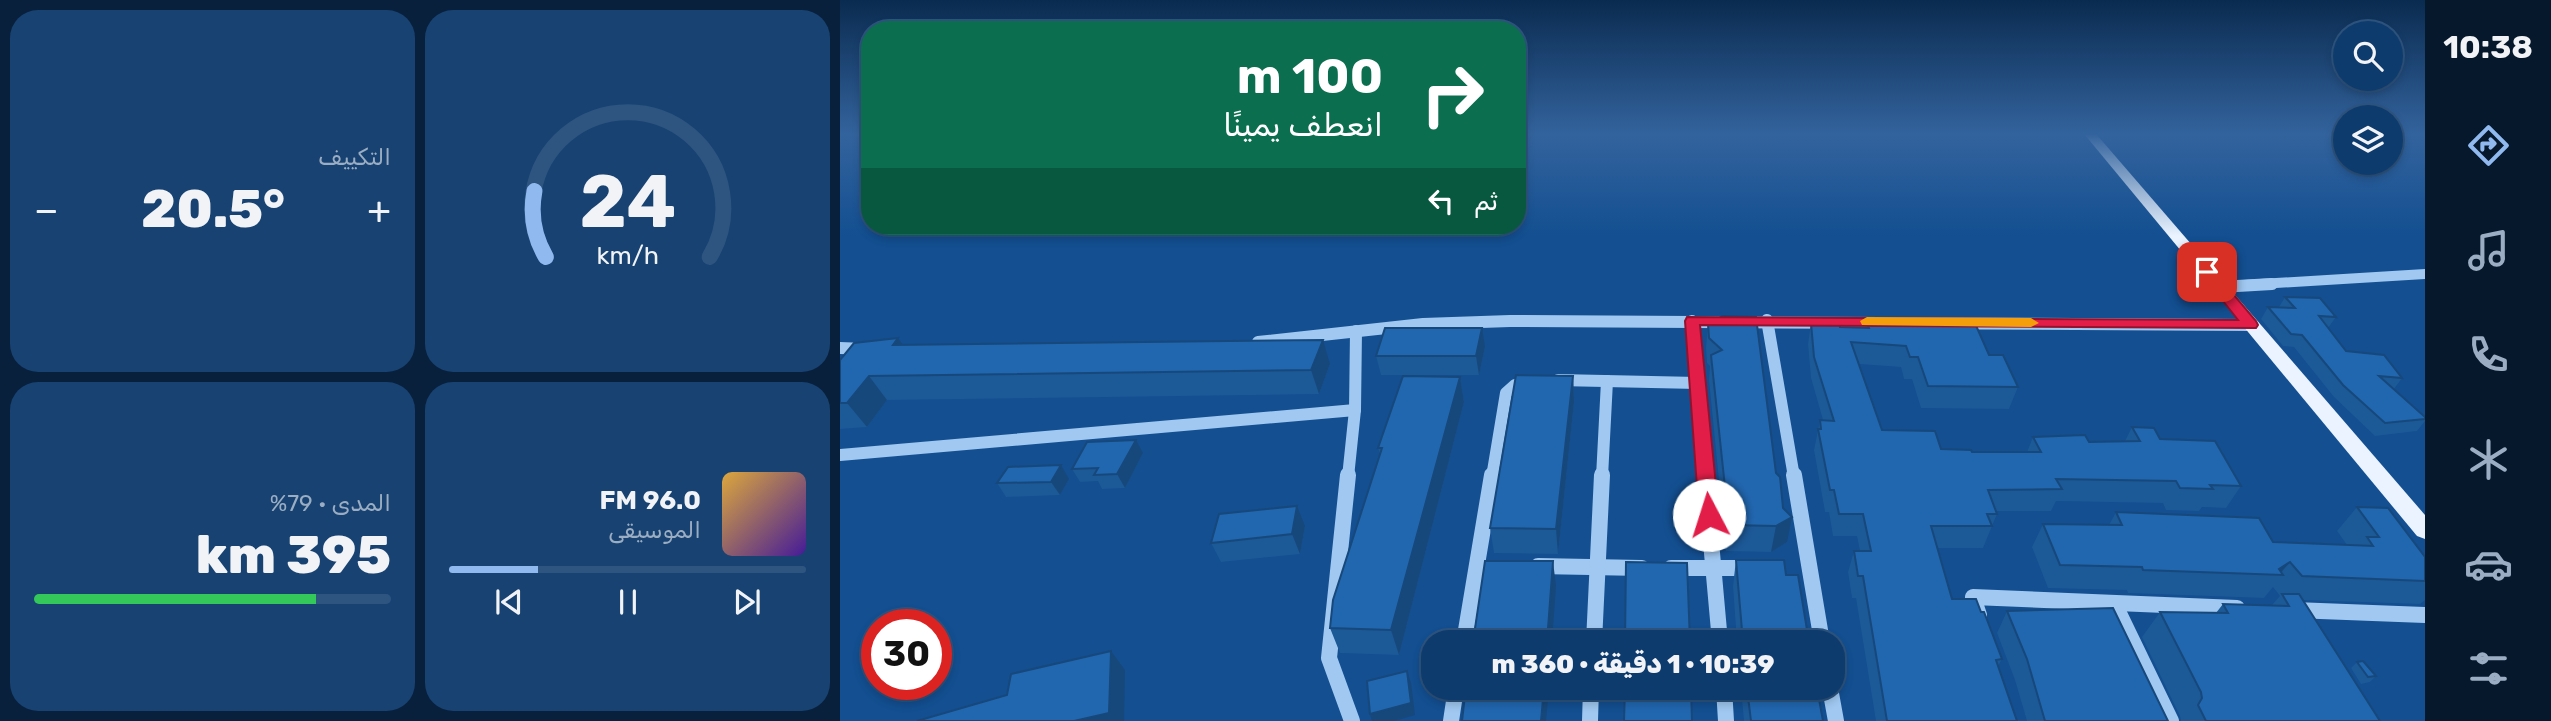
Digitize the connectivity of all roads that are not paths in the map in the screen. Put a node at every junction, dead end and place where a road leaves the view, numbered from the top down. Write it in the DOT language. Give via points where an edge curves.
graph roads {
  1 [pos="2120,169"];
  2 [pos="2425,274"];
  3 [pos="2220,287"];
  4 [pos="1767,320"];
  5 [pos="1692,321"];
  6 [pos="2250,325"];
  7 [pos="1356,331"];
  8 [pos="1240,344"];
  9 [pos="840,348"];
  10 [pos="881,349"];
  11 [pos="1606,381"];
  12 [pos="1698,383"];
  13 [pos="1355,410"];
  14 [pos="840,455"];
  15 [pos="2425,530"];
  16 [pos="1517,566"];
  17 [pos="1598,567"];
  18 [pos="1713,568"];
  19 [pos="1766,568"];
  20 [pos="2114,603"];
  21 [pos="2299,610"];
  22 [pos="2425,615"];
  23 [pos="1467,630"];
  24 [pos="1595,630"];
  25 [pos="1719,630"];
  26 [pos="1820,630"];
  27 [pos="2314,632"];
  28 [pos="1986,634"];
  29 [pos="1454,700"];
  30 [pos="1591,700"];
  31 [pos="1725,700"];
  32 [pos="1832,700"];
  33 [pos="1352,721"];
  34 [pos="1451,721"];
  35 [pos="1590,721"];
  36 [pos="1726,721"];
  37 [pos="1836,721"];
  38 [pos="2171,721"];
  1 -- 3 [label="main road"];
  2 -- 3 [label="street"];
  3 -- 6 [label="main road"];
  4 -- 5 [label="street"];
  4 -- 6 [label="street"];
  4 -- 26 [label="street"];
  5 -- 7 [label="street" via="1497,321"];
  5 -- 12 [label="street"];
  6 -- 15 [label="main road"];
  7 -- 8 [label="street"];
  7 -- 13 [label="street"];
  9 -- 10 [label="street"];
  11 -- 12 [label="street"];
  11 -- 17 [label="street"];
  11 -- 23 [label="street" via="1532,380 1506,393 1484,566"];
  12 -- 18 [label="street"];
  13 -- 14 [label="street"];
  13 -- 33 [label="street" via="1329,657"];
  16 -- 17 [label="street"];
  17 -- 18 [label="street"];
  17 -- 24 [label="street"];
  18 -- 19 [label="street"];
  18 -- 25 [label="street"];
  20 -- 21 [label="street"];
  20 -- 28 [label="street" via="1973,597"];
  20 -- 38 [label="street"];
  21 -- 22 [label="street"];
  21 -- 27 [label="street"];
  29 -- 34 [label="street"];
  30 -- 35 [label="street"];
  31 -- 36 [label="street"];
  32 -- 37 [label="street"];
}
